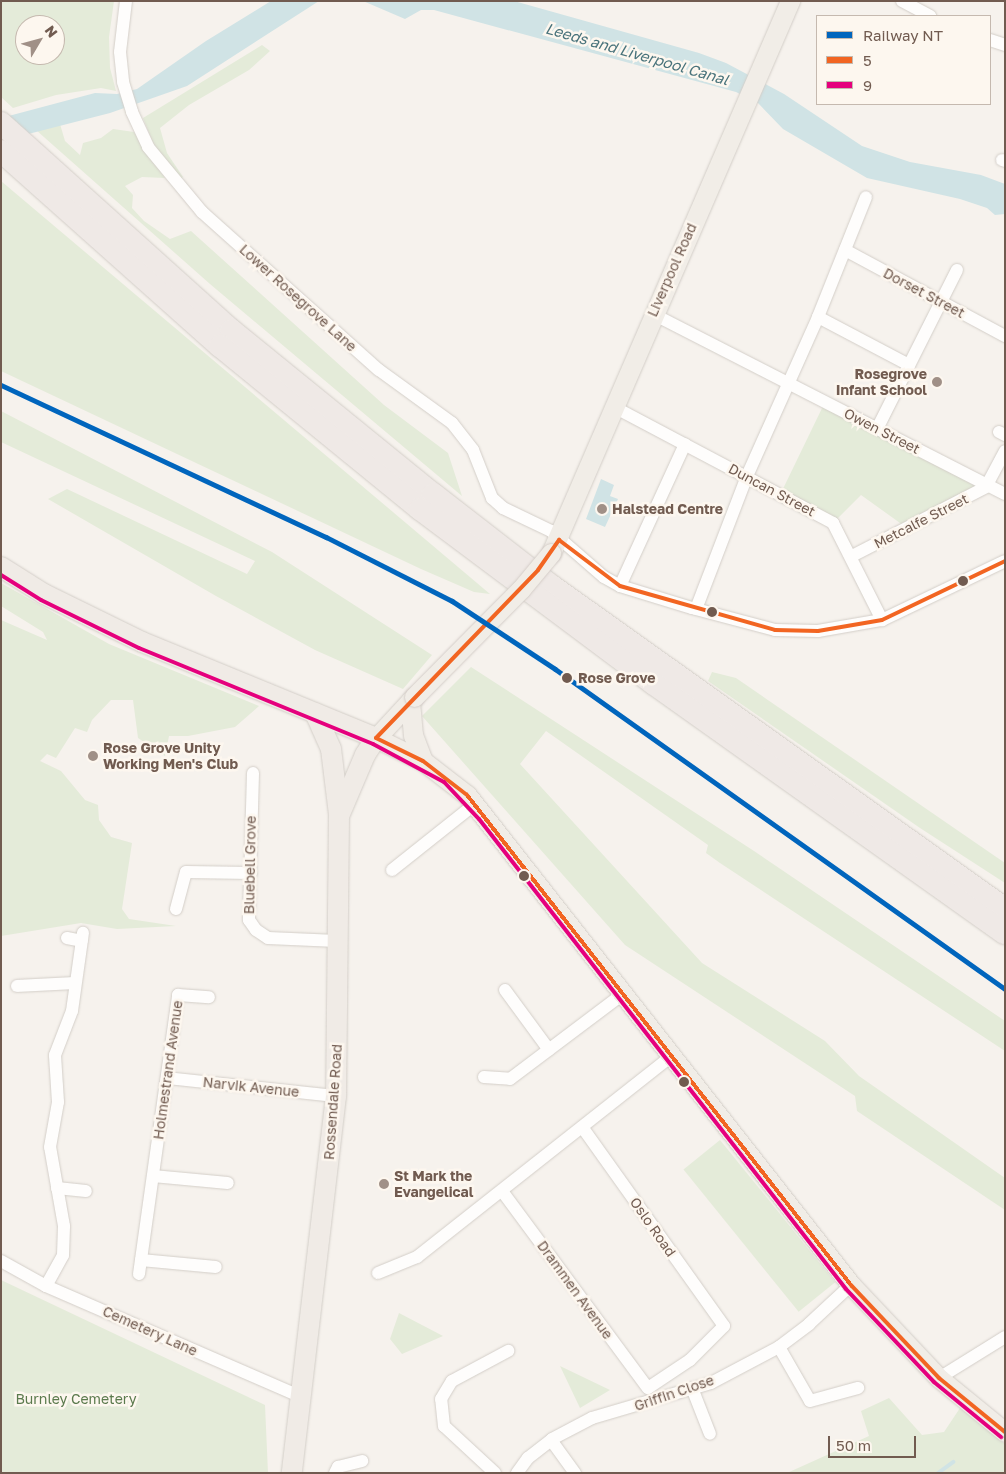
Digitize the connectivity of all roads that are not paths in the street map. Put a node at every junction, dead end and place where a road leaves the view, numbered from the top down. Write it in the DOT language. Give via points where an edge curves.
graph roads {
  1 [pos="126,1"];
  2 [pos="790,1"];
  3 [pos="902,1"];
  4 [pos="928,15"];
  5 [pos="991,40"];
  6 [pos="1005,46"];
  7 [pos="1,123"];
  8 [pos="1,151"];
  9 [pos="30,164"];
  10 [pos="866,196"];
  11 [pos="845,250"];
  12 [pos="957,270"];
  13 [pos="941,302"];
  14 [pos="653,314"];
  15 [pos="818,317"];
  16 [pos="1005,336"];
  17 [pos="909,365"];
  18 [pos="787,383"];
  19 [pos="614,407"];
  20 [pos="877,429"];
  21 [pos="685,444"];
  22 [pos="1005,451"];
  23 [pos="747,476"];
  24 [pos="989,484"];
  25 [pos="1005,494"];
  26 [pos="555,547"];
  27 [pos="852,556"];
  28 [pos="1005,561"];
  29 [pos="1,567"];
  30 [pos="620,586"];
  31 [pos="696,609"];
  32 [pos="882,620"];
  33 [pos="412,699"];
  34 [pos="314,713"];
  35 [pos="376,738"];
  36 [pos="423,761"];
  37 [pos="253,773"];
  38 [pos="475,804"];
  39 [pos="339,816"];
  40 [pos="887,826"];
  41 [pos="392,870"];
  42 [pos="251,873"];
  43 [pos="1005,897"];
  44 [pos="176,909"];
  45 [pos="1005,909"];
  46 [pos="1005,933"];
  47 [pos="67,938"];
  48 [pos="337,941"];
  49 [pos="74,983"];
  50 [pos="17,986"];
  51 [pos="505,990"];
  52 [pos="623,994"];
  53 [pos="209,997"];
  54 [pos="549,1050"];
  55 [pos="670,1056"];
  56 [pos="484,1077"];
  57 [pos="167,1078"];
  58 [pos="336,1096"];
  59 [pos="582,1127"];
  60 [pos="153,1176"];
  61 [pos="228,1183"];
  62 [pos="57,1188"];
  63 [pos="86,1191"];
  64 [pos="502,1191"];
  65 [pos="141,1260"];
  66 [pos="1,1261"];
  67 [pos="216,1268"];
  68 [pos="378,1273"];
  69 [pos="139,1274"];
  70 [pos="851,1284"];
  71 [pos="46,1286"];
  72 [pos="1005,1338"];
  73 [pos="779,1347"];
  74 [pos="508,1351"];
  75 [pos="939,1378"];
  76 [pos="648,1388"];
  77 [pos="692,1388"];
  78 [pos="858,1388"];
  79 [pos="301,1397"];
  80 [pos="1005,1432"];
  81 [pos="710,1434"];
  82 [pos="551,1440"];
  83 [pos="362,1460"];
  84 [pos="337,1470"];
  85 [pos="292,1473"];
  86 [pos="495,1473"];
  87 [pos="517,1473"];
  88 [pos="575,1473"];
  1 -- 26 [label="street, Lower Rosegrove Lane" via="120,52 123,82 148,147 202,212 348,344 452,423 473,450 492,498 503,508 551,531"];
  2 -- 14 [label="main road, Liverpool Road"];
  3 -- 4 [label="street"];
  5 -- 6 [label="street"];
  7 -- 9 [label="highway"];
  8 -- 9 [label="highway"];
  9 -- 40 [label="highway" via="433,494 553,587"];
  9 -- 46 [label="highway" via="220,346 420,509 661,690"];
  10 -- 11 [label="street"];
  11 -- 13 [label="street, Dorset Street"];
  11 -- 15 [label="street"];
  12 -- 13 [label="street"];
  13 -- 16 [label="street, Dorset Street"];
  13 -- 17 [label="street"];
  14 -- 18 [label="street, Owen Street"];
  14 -- 19 [label="main road, Liverpool Road"];
  15 -- 17 [label="street"];
  15 -- 18 [label="street"];
  17 -- 20 [label="street"];
  18 -- 20 [label="street, Owen Street"];
  18 -- 23 [label="street"];
  19 -- 21 [label="street, Duncan Street"];
  19 -- 26 [label="main road, Liverpool Road"];
  20 -- 24 [label="street, Owen Street"];
  21 -- 23 [label="street, Duncan Street"];
  21 -- 30 [label="street"];
  22 -- 24 [label="street"];
  23 -- 27 [label="street, Duncan Street" via="833,522"];
  23 -- 31 [label="street"];
  24 -- 25 [label="street, Owen Street"];
  24 -- 27 [label="street, Metcalfe Street"];
  26 -- 30 [label="street, Lower Rosegrove Lane"];
  26 -- 33 [label="main road, Liverpool Road, bridge" via="520,589"];
  27 -- 32 [label="street, Duncan Street"];
  28 -- 32 [label="street"];
  29 -- 34 [label="highway" via="44,594 142,642"];
  30 -- 31 [label="street"];
  31 -- 32 [label="street" via="775,630 818,631"];
  33 -- 35 [label="main road, Liverpool Road"];
  33 -- 36 [label="main road" via="413,735"];
  34 -- 35 [label="highway"];
  34 -- 39 [label="highway" via="331,749"];
  35 -- 36 [label="main road"];
  35 -- 39 [label="highway, Rossendale Road"];
  36 -- 38 [label="main road" via="448,777"];
  37 -- 42 [label="street, Bluebell Grove"];
  38 -- 41 [label="street"];
  38 -- 52 [label="main road"];
  39 -- 48 [label="highway, Rossendale Road"];
  40 -- 43 [label="highway" via="921,842"];
  40 -- 45 [label="highway"];
  42 -- 44 [label="street" via="186,872"];
  42 -- 48 [label="street, Bluebell Grove" via="249,920 256,930 268,938"];
  47 -- 49 [label="street" via="82,937"];
  48 -- 58 [label="highway, Rossendale Road" via="340,974"];
  49 -- 50 [label="street"];
  49 -- 62 [label="street" via="72,1011 55,1055 58,1102 50,1148"];
  51 -- 54 [label="street"];
  52 -- 54 [label="street"];
  52 -- 55 [label="main road"];
  53 -- 57 [label="street, Holmestrand Avenue" via="178,994"];
  54 -- 56 [label="street" via="510,1079"];
  55 -- 59 [label="street"];
  55 -- 70 [label="main road"];
  57 -- 58 [label="street, Narvik Avenue"];
  57 -- 60 [label="street, Holmestrand Avenue"];
  58 -- 79 [label="highway, Rossendale Road"];
  59 -- 64 [label="street"];
  59 -- 76 [label="street, Oslo Road" via="724,1326 690,1360"];
  60 -- 61 [label="street"];
  60 -- 65 [label="street, Holmestrand Avenue"];
  62 -- 63 [label="street"];
  62 -- 71 [label="street" via="64,1226 63,1255"];
  64 -- 68 [label="street" via="417,1257"];
  64 -- 76 [label="street, Drammen Avenue"];
  65 -- 67 [label="street"];
  65 -- 69 [label="street, Holmestrand Avenue"];
  66 -- 71 [label="street, Cemetery Lane"];
  70 -- 73 [label="street, Griffin Close"];
  70 -- 75 [label="main road"];
  71 -- 79 [label="street, Cemetery Lane"];
  72 -- 75 [label="street"];
  73 -- 77 [label="street, Griffin Close" via="711,1382"];
  73 -- 78 [label="street" via="810,1401"];
  74 -- 86 [label="street" via="452,1381 442,1399 444,1426"];
  75 -- 80 [label="main road"];
  77 -- 81 [label="street"];
  77 -- 82 [label="street, Griffin Close" via="592,1418"];
  79 -- 85 [label="highway, Rossendale Road"];
  82 -- 87 [label="street, Griffin Close" via="528,1458"];
  82 -- 88 [label="street"];
  83 -- 84 [label="street"];
}
